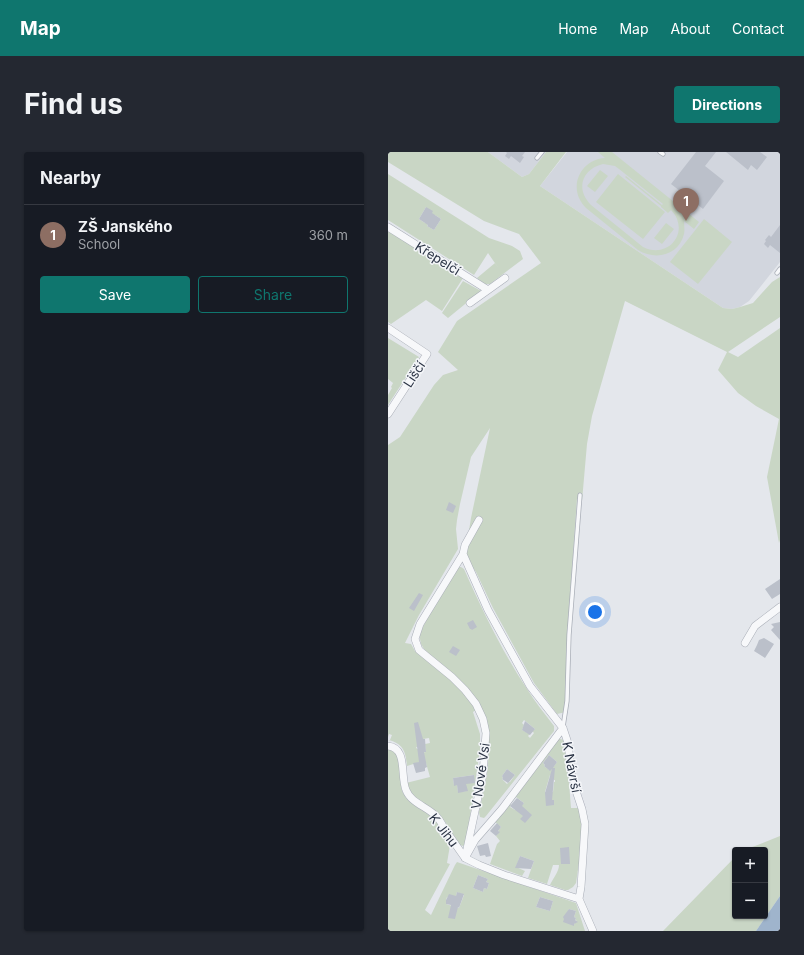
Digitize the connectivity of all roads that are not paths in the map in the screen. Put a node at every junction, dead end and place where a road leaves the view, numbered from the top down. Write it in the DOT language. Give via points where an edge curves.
graph roads {
  1 [pos="542,152"];
  2 [pos="537,158"];
  3 [pos="388,227"];
  4 [pos="780,269"];
  5 [pos="777,273"];
  6 [pos="505,278"];
  7 [pos="488,290"];
  8 [pos="470,303"];
  9 [pos="388,328"];
  10 [pos="388,414"];
  11 [pos="580,496"];
  12 [pos="479,520"];
  13 [pos="463,554"];
  14 [pos="780,607"];
  15 [pos="745,643"];
  16 [pos="563,728"];
  17 [pos="388,746"];
  18 [pos="465,858"];
  19 [pos="579,899"];
  20 [pos="593,931"];
  1 -- 2 [label="lane"];
  3 -- 7 [label="street, Křepelčí"];
  4 -- 5 [label="lane"];
  6 -- 7 [label="street"];
  7 -- 8 [label="street"];
  9 -- 10 [label="street, Liščí" via="427,354"];
  11 -- 16 [label="lane" via="569,635 567,701"];
  12 -- 13 [label="street, V Nové Vsi" via="465,545"];
  13 -- 16 [label="street, K Návrší" via="488,610 530,686"];
  13 -- 18 [label="street, V Nové Vsi" via="420,624 415,639 420,650 465,690 483,719 486,733 483,774"];
  14 -- 15 [label="street" via="755,626"];
  16 -- 18 [label="street, V Nové Vsi" via="502,809 475,840"];
  16 -- 19 [label="street, K Návrší" via="585,824"];
  17 -- 18 [label="street, K Jihu" via="402,756 404,781 410,798 436,816"];
  18 -- 19 [label="street" via="504,875"];
  19 -- 20 [label="street"];
}
